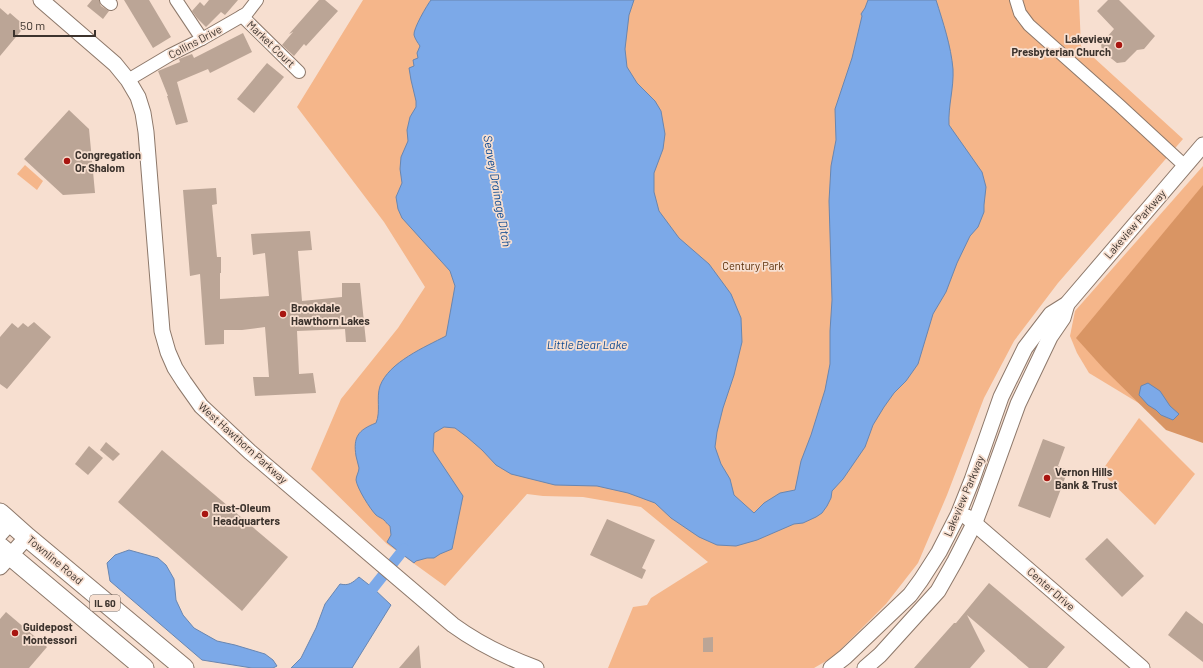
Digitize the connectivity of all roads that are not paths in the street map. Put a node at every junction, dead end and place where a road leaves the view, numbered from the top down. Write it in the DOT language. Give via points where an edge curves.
graph roads {
  1 [pos="40,0"];
  2 [pos="176,0"];
  3 [pos="257,0"];
  4 [pos="1016,0"];
  5 [pos="242,16"];
  6 [pos="202,39"];
  7 [pos="299,72"];
  8 [pos="128,80"];
  9 [pos="1203,145"];
  10 [pos="1185,166"];
  11 [pos="1067,304"];
  12 [pos="960,511"];
  13 [pos="975,522"];
  14 [pos="4,523"];
  15 [pos="27,537"];
  16 [pos="3,557"];
  17 [pos="144,668"];
  18 [pos="184,668"];
  19 [pos="536,668"];
  20 [pos="831,668"];
  21 [pos="865,668"];
  22 [pos="1142,668"];
  1 -- 8 [label="street, West Hawthorn Parkway" via="115,64"];
  2 -- 6 [label="street"];
  3 -- 5 [label="street, Collins Drive"];
  4 -- 10 [label="street" via="1020,13 1029,25"];
  5 -- 6 [label="street, Collins Drive"];
  5 -- 7 [label="street, Market Court"];
  6 -- 8 [label="street, Collins Drive"];
  8 -- 19 [label="street, West Hawthorn Parkway" via="138,97 146,132 162,331 168,352 184,382 201,406 250,452 453,625 497,652"];
  9 -- 10 [label="street, Lakeview Parkway"];
  10 -- 11 [label="street, Lakeview Parkway"];
  11 -- 12 [label="street, Lakeview Parkway" via="1050,314 1025,348 1001,397"];
  11 -- 13 [label="street, Lakeview Parkway" via="1063,318 1050,337 1018,404"];
  12 -- 13 [label="street, Center Drive"];
  12 -- 20 [label="street, Lakeview Parkway" via="940,552 910,595"];
  13 -- 21 [label="street, Lakeview Parkway" via="938,591"];
  13 -- 22 [label="street, Center Drive"];
  14 -- 15 [label="main road, Townline Road / IL 60"];
  15 -- 16 [label="street"];
  15 -- 18 [label="main road, Townline Road / IL 60"];
  16 -- 17 [label="main road, IL 60"];
}
